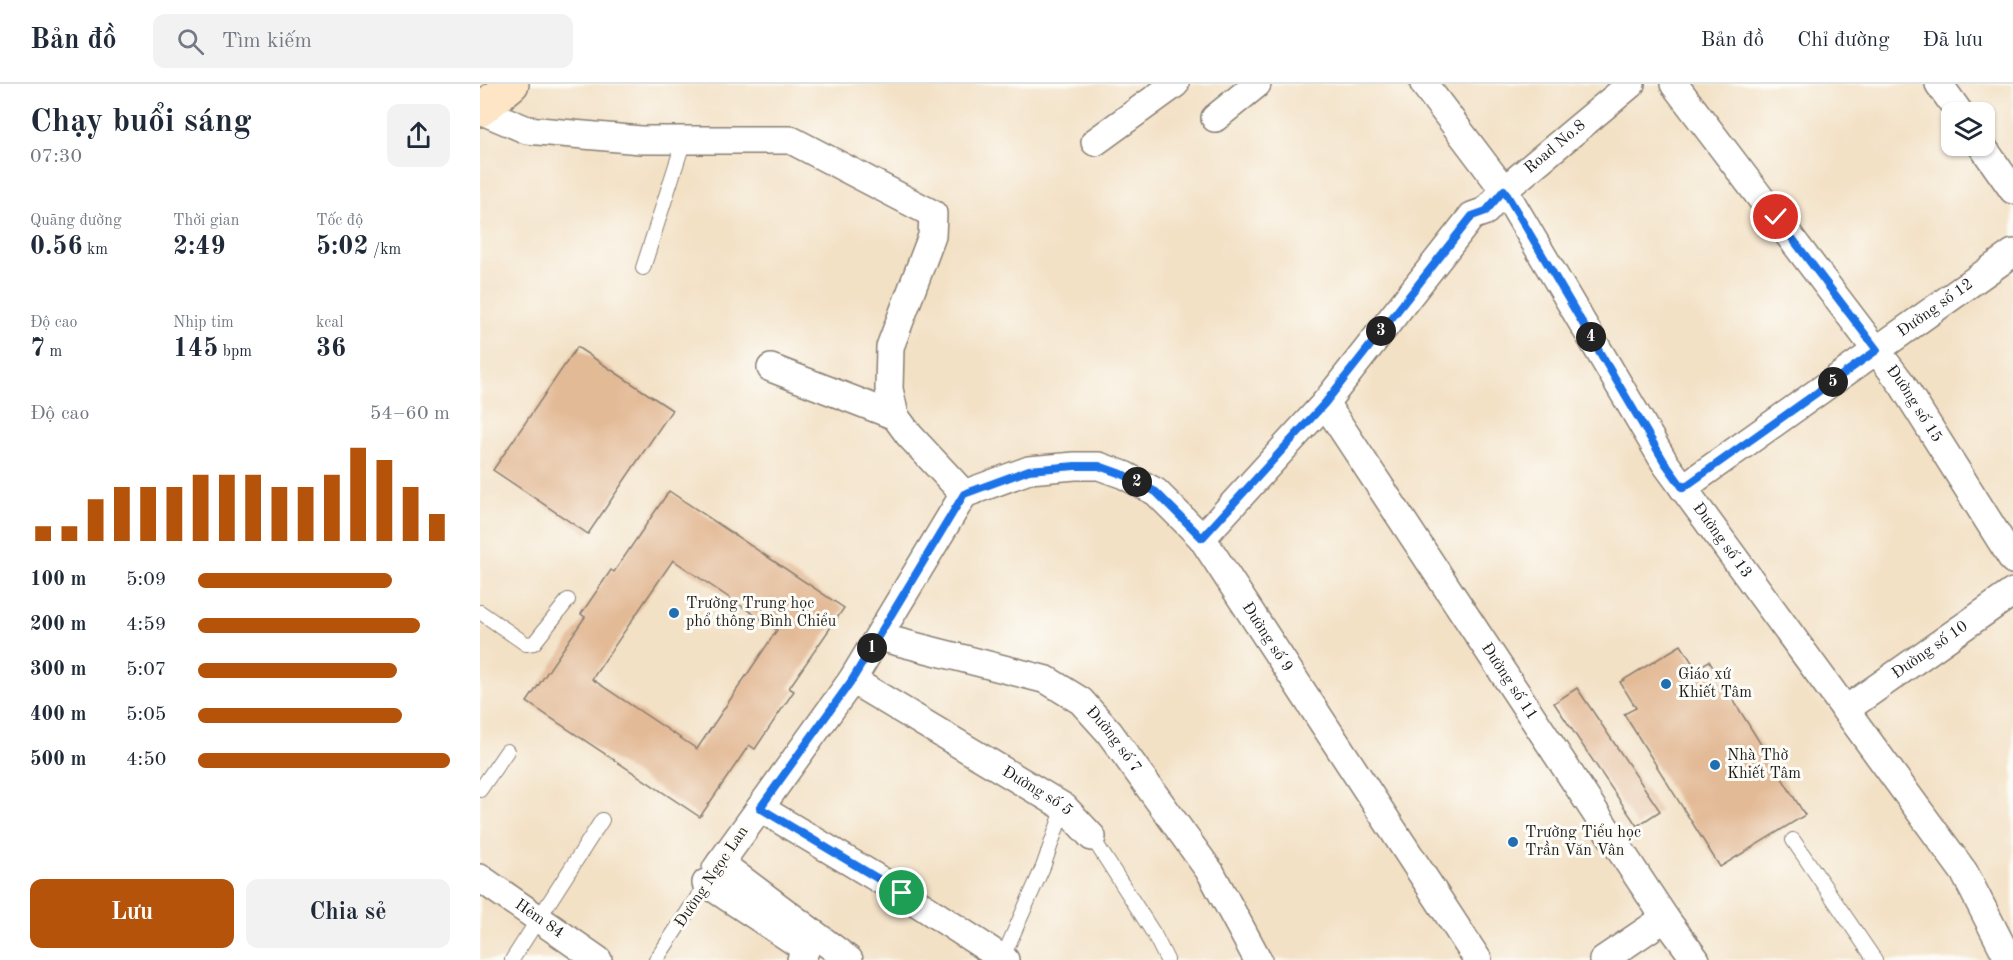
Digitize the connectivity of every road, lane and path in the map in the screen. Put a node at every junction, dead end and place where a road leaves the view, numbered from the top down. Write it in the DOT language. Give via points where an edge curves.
graph roads {
  1 [pos="1175,84"];
  2 [pos="1257,84"];
  3 [pos="1424,84"];
  4 [pos="1631,84"];
  5 [pos="1674,84"];
  6 [pos="1939,84"];
  7 [pos="491,99"];
  8 [pos="1952,102"];
  9 [pos="1215,118"];
  10 [pos="684,140"];
  11 [pos="1095,142"];
  12 [pos="1989,156"];
  13 [pos="1504,190"];
  14 [pos="2013,190"];
  15 [pos="2013,253"];
  16 [pos="644,268"];
  17 [pos="1877,350"];
  18 [pos="771,368"];
  19 [pos="1325,403"];
  20 [pos="895,416"];
  21 [pos="1683,488"];
  22 [pos="964,494"];
  23 [pos="1202,538"];
  24 [pos="2013,560"];
  25 [pos="2013,592"];
  26 [pos="568,600"];
  27 [pos="480,612"];
  28 [pos="879,637"];
  29 [pos="852,680"];
  30 [pos="1845,710"];
  31 [pos="507,751"];
  32 [pos="480,790"];
  33 [pos="1064,807"];
  34 [pos="760,808"];
  35 [pos="602,820"];
  36 [pos="1092,837"];
  37 [pos="1793,840"];
  38 [pos="714,872"];
  39 [pos="480,878"];
  40 [pos="1665,918"];
  41 [pos="539,920"];
  42 [pos="1004,958"];
  43 [pos="512,960"];
  44 [pos="598,960"];
  45 [pos="656,960"];
  46 [pos="801,960"];
  47 [pos="849,960"];
  48 [pos="1167,960"];
  49 [pos="1258,960"];
  50 [pos="1478,960"];
  51 [pos="1603,960"];
  52 [pos="1696,960"];
  53 [pos="1875,960"];
  54 [pos="2009,960"];
  1 -- 11 [label="street"];
  2 -- 9 [label="street"];
  3 -- 13 [label="street, Đường số 13"];
  4 -- 13 [label="street, Road No.8"];
  5 -- 17 [label="street, Đường số 15"];
  6 -- 8 [label="street"];
  7 -- 10 [label="street" via="527,130"];
  10 -- 16 [label="lane"];
  10 -- 20 [label="street" via="791,140 933,214 932,236 890,347 889,389"];
  12 -- 14 [label="street"];
  13 -- 19 [label="street, Road No.8" via="1486,211 1472,216"];
  13 -- 21 [label="street, Đường số 13"];
  15 -- 17 [label="street, Đường số 12"];
  17 -- 21 [label="street, Đường số 12"];
  17 -- 24 [label="street, Đường số 15"];
  18 -- 20 [label="street"];
  19 -- 23 [label="street, Road No.8"];
  19 -- 40 [label="street, Đường số 11"];
  20 -- 22 [label="street"];
  21 -- 30 [label="street, Đường số 13"];
  22 -- 23 [label="street, Đường số 9" via="1029,470 1099,466 1156,492"];
  22 -- 28 [label="street, Đường Ngọc Lan"];
  23 -- 50 [label="street, Đường số 9"];
  25 -- 30 [label="street, Đường số 10"];
  26 -- 27 [label="lane" via="530,645"];
  28 -- 29 [label="street, Đường Ngọc Lan"];
  28 -- 49 [label="street, Đường số 7" via="1047,680 1081,701 1109,732 1211,873"];
  29 -- 33 [label="street, Đường số 5"];
  29 -- 34 [label="street, Đường Ngọc Lan"];
  30 -- 54 [label="street, Đường số 13" via="1964,872"];
  31 -- 32 [label="lane"];
  33 -- 36 [label="street, Đường số 5"];
  33 -- 42 [label="lane"];
  34 -- 38 [label="street, Đường Ngọc Lan"];
  34 -- 42 [label="street"];
  35 -- 41 [label="lane"];
  36 -- 48 [label="lane, Đường số 5"];
  37 -- 53 [label="lane"];
  38 -- 45 [label="lane, Đường Ngọc Lan"];
  38 -- 46 [label="street" via="803,947"];
  38 -- 47 [label="street"];
  39 -- 41 [label="street, Hẻm 84"];
  40 -- 51 [label="street"];
  40 -- 52 [label="street, Đường số 11"];
  41 -- 43 [label="lane"];
  41 -- 44 [label="street, Hẻm 84"];
}
